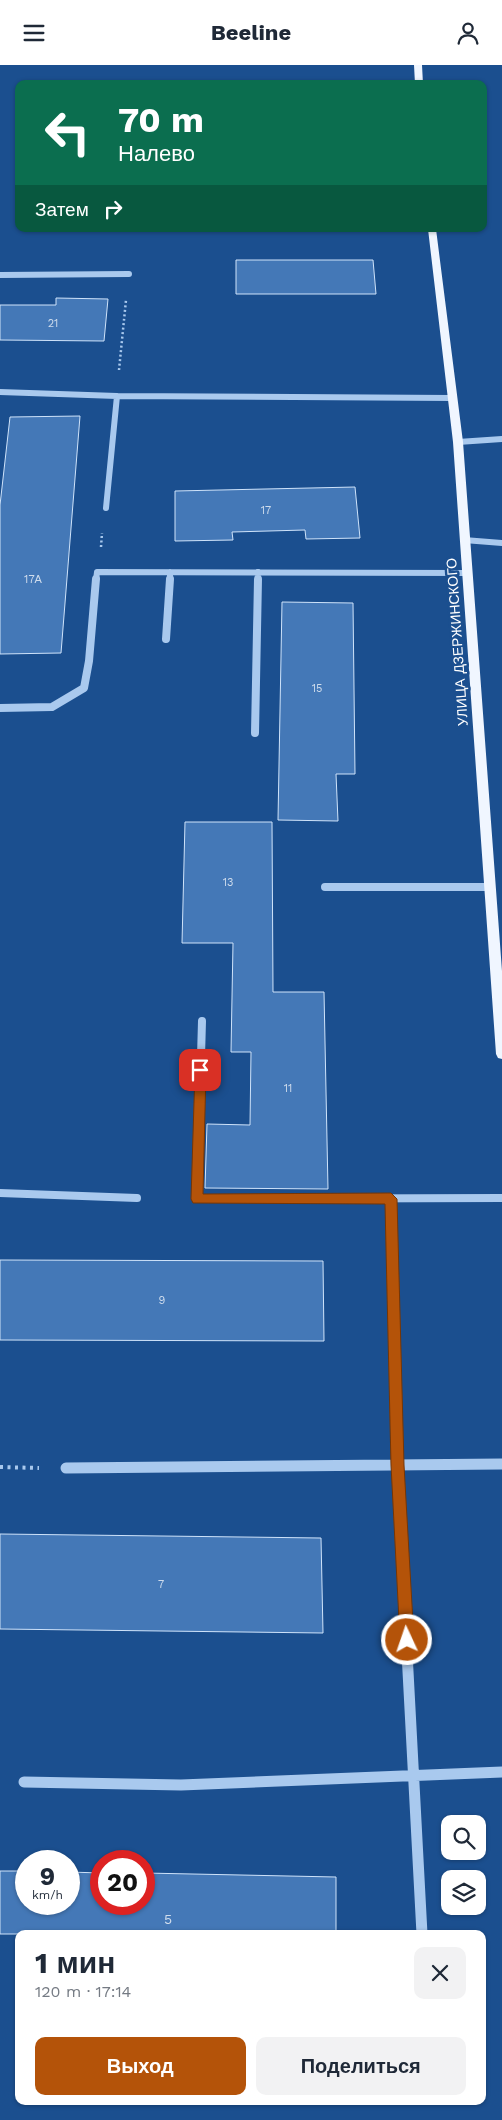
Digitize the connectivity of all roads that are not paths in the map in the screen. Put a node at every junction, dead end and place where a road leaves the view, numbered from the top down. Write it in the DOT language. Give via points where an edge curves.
graph roads {
  1 [pos="418,65"];
  2 [pos="419,80"];
  3 [pos="432,232"];
  4 [pos="128,274"];
  5 [pos="0,275"];
  6 [pos="0,393"];
  7 [pos="117,396"];
  8 [pos="452,398"];
  9 [pos="502,439"];
  10 [pos="458,442"];
  11 [pos="106,508"];
  12 [pos="464,540"];
  13 [pos="502,543"];
  14 [pos="170,572"];
  15 [pos="258,572"];
  16 [pos="467,573"];
  17 [pos="166,639"];
  18 [pos="0,708"];
  19 [pos="255,733"];
  20 [pos="325,887"];
  21 [pos="488,887"];
  22 [pos="490,907"];
  23 [pos="502,908"];
  24 [pos="202,1021"];
  25 [pos="502,1054"];
  26 [pos="0,1193"];
  27 [pos="137,1197"];
  28 [pos="502,1198"];
  29 [pos="391,1199"];
  30 [pos="502,1464"];
  31 [pos="397,1465"];
  32 [pos="66,1468"];
  33 [pos="502,1771"];
  34 [pos="414,1775"];
  35 [pos="24,1782"];
  36 [pos="422,1930"];
  1 -- 2 [label="main road"];
  3 -- 8 [label="main road, УЛИЦА ДЗЕРЖИНСКОГО"];
  4 -- 5 [label="lane"];
  6 -- 7 [label="lane"];
  7 -- 8 [label="lane"];
  7 -- 11 [label="lane"];
  8 -- 10 [label="main road, УЛИЦА ДЗЕРЖИНСКОГО"];
  9 -- 10 [label="lane"];
  10 -- 12 [label="main road, УЛИЦА ДЗЕРЖИНСКОГО"];
  12 -- 13 [label="lane"];
  12 -- 16 [label="main road, УЛИЦА ДЗЕРЖИНСКОГО"];
  14 -- 15 [label="lane"];
  14 -- 17 [label="lane"];
  14 -- 18 [label="lane" via="97,572 90,661 84,688 52,707"];
  15 -- 16 [label="lane"];
  15 -- 19 [label="lane"];
  16 -- 21 [label="main road, УЛИЦА ДЗЕРЖИНСКОГО"];
  20 -- 21 [label="lane"];
  21 -- 22 [label="main road, УЛИЦА ДЗЕРЖИНСКОГО"];
  22 -- 23 [label="lane"];
  22 -- 25 [label="main road, УЛИЦА ДЗЕРЖИНСКОГО"];
  24 -- 29 [label="lane" via="197,1199"];
  26 -- 27 [label="lane"];
  28 -- 29 [label="lane"];
  29 -- 31 [label="lane"];
  30 -- 31 [label="lane"];
  31 -- 32 [label="lane"];
  31 -- 34 [label="lane"];
  33 -- 34 [label="lane"];
  34 -- 35 [label="lane" via="181,1785"];
  34 -- 36 [label="lane"];
}
